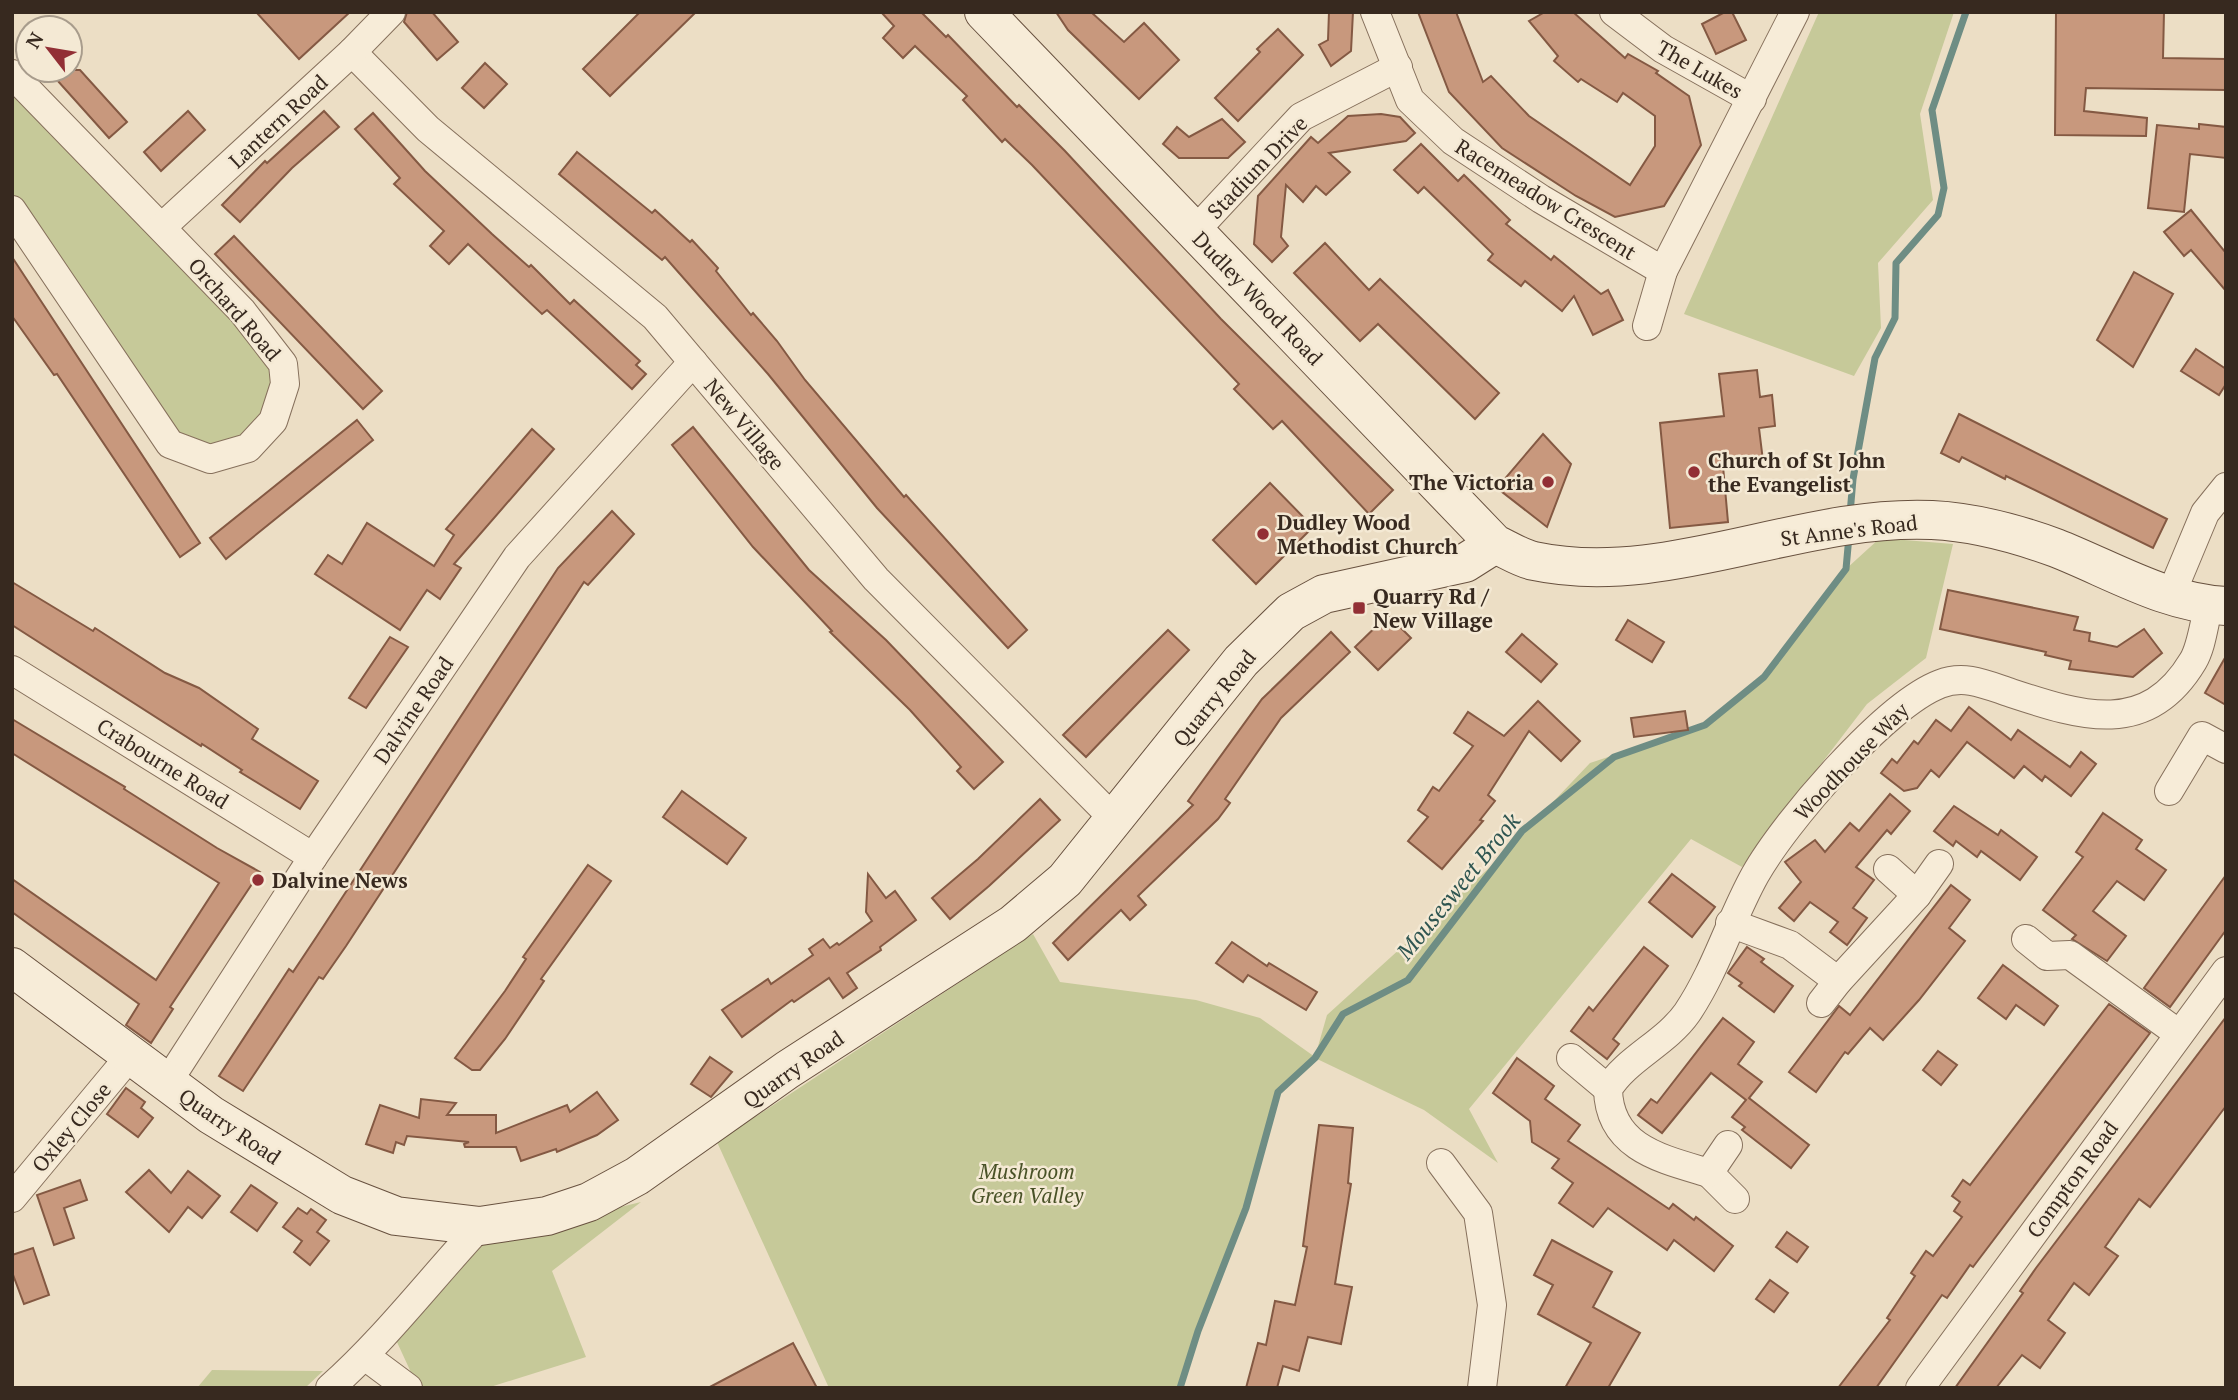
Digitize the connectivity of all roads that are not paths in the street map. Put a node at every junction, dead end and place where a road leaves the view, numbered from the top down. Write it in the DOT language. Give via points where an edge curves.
graph roads {
  1 [pos="391,12"];
  2 [pos="984,12"];
  3 [pos="1375,12"];
  4 [pos="1614,12"];
  5 [pos="1795,12"];
  6 [pos="352,52"];
  7 [pos="1398,67"];
  8 [pos="12,74"];
  9 [pos="1752,99"];
  10 [pos="12,210"];
  11 [pos="162,227"];
  12 [pos="1194,232"];
  13 [pos="1663,271"];
  14 [pos="1647,326"];
  15 [pos="693,362"];
  16 [pos="2226,487"];
  17 [pos="1495,544"];
  18 [pos="1545,562"];
  19 [pos="2170,597"];
  20 [pos="2217,606"];
  21 [pos="12,670"];
  22 [pos="2226,749"];
  23 [pos="2169,791"];
  24 [pos="1115,820"];
  25 [pos="313,857"];
  26 [pos="1940,864"];
  27 [pos="1888,869"];
  28 [pos="1917,895"];
  29 [pos="1730,922"];
  30 [pos="2026,939"];
  31 [pos="12,967"];
  32 [pos="2226,971"];
  33 [pos="1838,981"];
  34 [pos="1821,1003"];
  35 [pos="2179,1034"];
  36 [pos="130,1056"];
  37 [pos="1571,1058"];
  38 [pos="167,1083"];
  39 [pos="1608,1089"];
  40 [pos="1728,1145"];
  41 [pos="1441,1164"];
  42 [pos="1709,1174"];
  43 [pos="12,1198"];
  44 [pos="1735,1199"];
  45 [pos="480,1226"];
  46 [pos="365,1356"];
  47 [pos="330,1388"];
  48 [pos="408,1388"];
  49 [pos="1482,1388"];
  50 [pos="1920,1388"];
  1 -- 6 [label="street, Lantern Road"];
  2 -- 12 [label="street, Dudley Wood Road"];
  3 -- 7 [label="street, Racemeadow Crescent"];
  4 -- 9 [label="street, The Lukes" via="1662,49"];
  5 -- 9 [label="street"];
  6 -- 11 [label="street, Lantern Road"];
  6 -- 15 [label="street, New Village" via="428,129 655,317"];
  7 -- 12 [label="street, Stadium Drive" via="1301,117"];
  7 -- 13 [label="street, Racemeadow Crescent" via="1410,100 1453,141"];
  8 -- 11 [label="street, Orchard Road"];
  9 -- 13 [label="street"];
  10 -- 11 [label="street, Orchard Road" via="170,444 210,459 231,456 248,449 273,421 285,384 283,364 242,311"];
  12 -- 17 [label="street, Dudley Wood Road"];
  13 -- 14 [label="street"];
  15 -- 24 [label="street, New Village" via="876,579"];
  15 -- 25 [label="street, Dalvine Road" via="517,557"];
  16 -- 19 [label="street" via="2205,513"];
  17 -- 18 [label="street, Dudley Wood Road"];
  17 -- 24 [label="street, Quarry Road" via="1465,563 1324,594 1291,612 1241,662"];
  18 -- 19 [label="street, St Anne's Road" via="1628,568 1815,530 1933,520 2056,548"];
  19 -- 20 [label="street, St Anne's Road"];
  20 -- 29 [label="street, Woodhouse Way" via="2194,660 2170,690 2138,713 2102,716 2067,712 1961,678 1916,696 1885,720 1795,816"];
  21 -- 25 [label="street, Crabourne Road"];
  22 -- 23 [label="street" via="2202,736"];
  24 -- 45 [label="street, Quarry Road" via="1065,880 1013,924 787,1070 638,1176 589,1202 547,1216"];
  25 -- 38 [label="street, Dalvine Road"];
  26 -- 28 [label="street"];
  27 -- 28 [label="street"];
  28 -- 33 [label="street"];
  29 -- 33 [label="street" via="1790,946"];
  29 -- 39 [label="street, Woodhouse Way" via="1704,984 1685,1015"];
  30 -- 35 [label="street" via="2047,956 2070,955"];
  31 -- 36 [label="street, Quarry Road"];
  32 -- 35 [label="street, Compton Road"];
  33 -- 34 [label="street"];
  35 -- 50 [label="street, Compton Road"];
  36 -- 38 [label="street, Quarry Road"];
  36 -- 43 [label="street, Oxley Close"];
  37 -- 39 [label="street"];
  38 -- 45 [label="street, Quarry Road" via="342,1195 396,1216"];
  39 -- 42 [label="street" via="1613,1119 1641,1150"];
  40 -- 42 [label="street"];
  41 -- 49 [label="street" via="1478,1213 1492,1305"];
  42 -- 44 [label="street"];
  45 -- 46 [label="street"];
  46 -- 47 [label="street"];
  46 -- 48 [label="street"];
}
